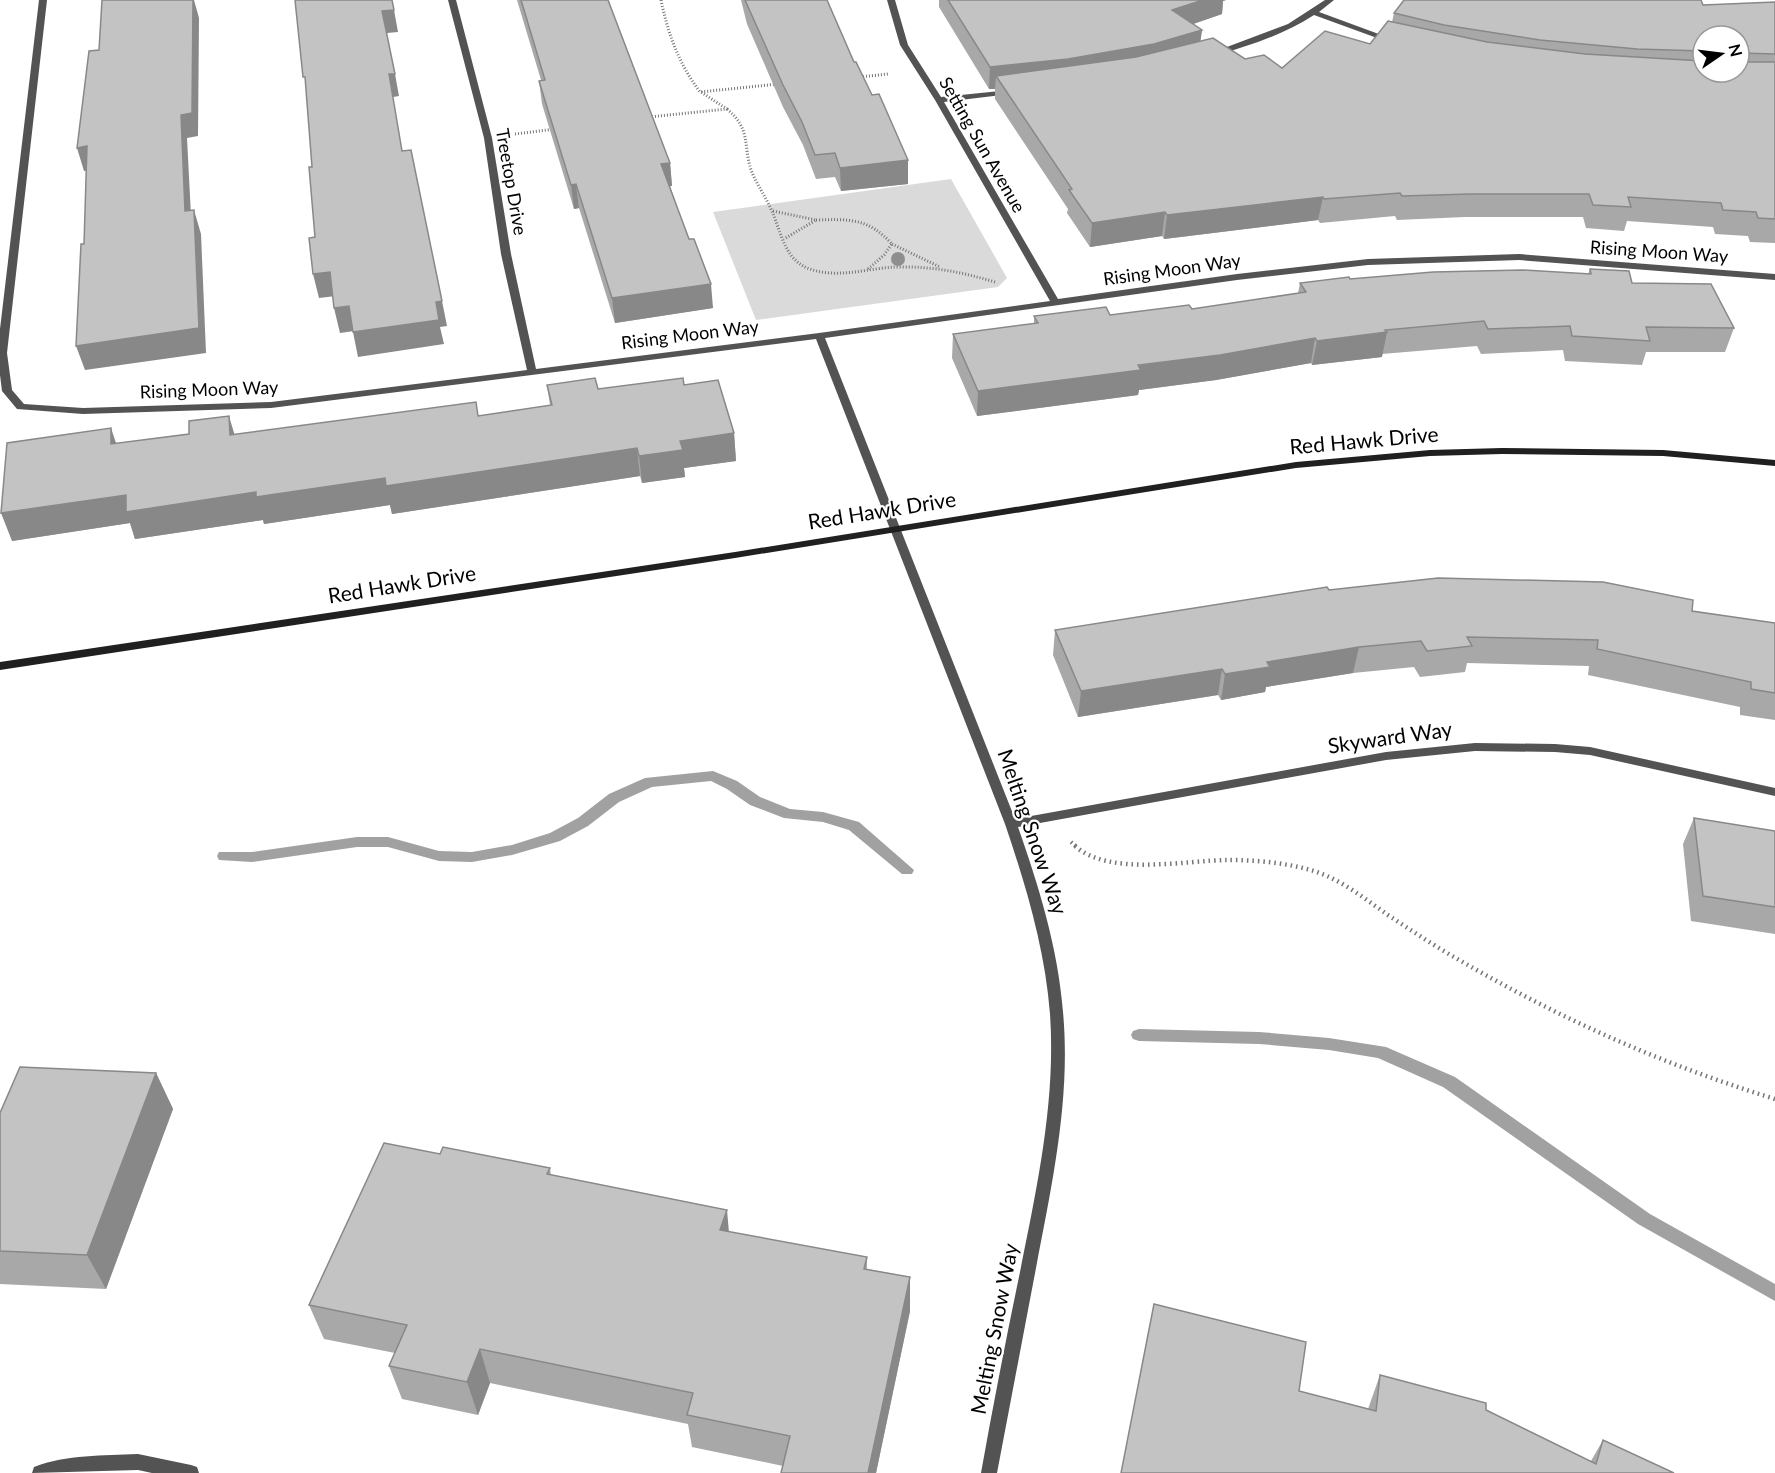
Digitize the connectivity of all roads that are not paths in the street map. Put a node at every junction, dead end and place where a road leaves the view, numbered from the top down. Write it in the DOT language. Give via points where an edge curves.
graph roads {
  1 [pos="43,0"];
  2 [pos="452,0"];
  3 [pos="891,0"];
  4 [pos="1330,0"];
  5 [pos="1316,13"];
  6 [pos="1399,42"];
  7 [pos="1201,57"];
  8 [pos="1018,92"];
  9 [pos="939,100"];
  10 [pos="1775,277"];
  11 [pos="1055,302"];
  12 [pos="819,336"];
  13 [pos="532,372"];
  14 [pos="1775,463"];
  15 [pos="894,528"];
  16 [pos="0,666"];
  17 [pos="1775,792"];
  18 [pos="1011,824"];
  19 [pos="40,1473"];
  20 [pos="191,1473"];
  21 [pos="989,1473"];
  1 -- 13 [label="street, Rising Moon Way" via="2,353 7,391 21,407 83,411 271,405"];
  2 -- 13 [label="street, Treetop Drive" via="488,138 506,254"];
  3 -- 9 [label="street, Setting Sun Avenue" via="904,45"];
  4 -- 5 [label="street"];
  5 -- 6 [label="street"];
  5 -- 7 [label="street" via="1243,45"];
  8 -- 9 [label="street"];
  9 -- 11 [label="street, Setting Sun Avenue"];
  10 -- 11 [label="street, Rising Moon Way" via="1518,257 1440,258 1368,262"];
  11 -- 12 [label="street, Rising Moon Way"];
  12 -- 13 [label="street, Rising Moon Way"];
  12 -- 15 [label="street, Melting Snow Way"];
  14 -- 15 [label="street, Red Hawk Drive" via="1663,453 1430,453 1296,465"];
  15 -- 16 [label="street, Red Hawk Drive"];
  15 -- 18 [label="street, Melting Snow Way"];
  17 -- 18 [label="street, Skyward Way" via="1590,751 1475,747 1386,756"];
  18 -- 21 [label="street, Melting Snow Way" via="1036,895 1046,940 1058,1040 1057,1094 1050,1151"];
  19 -- 20 [label="street" via="73,1465 138,1462"];
}
